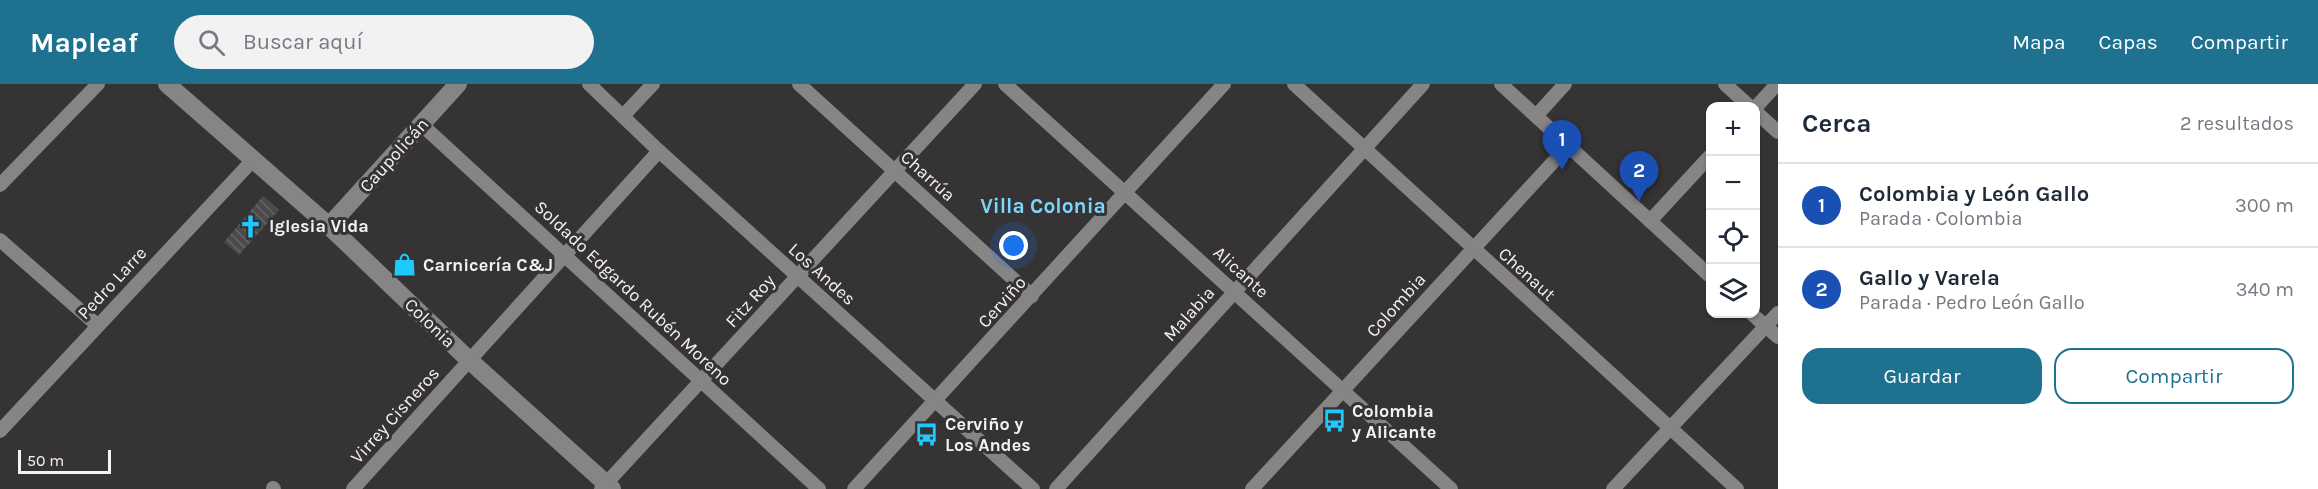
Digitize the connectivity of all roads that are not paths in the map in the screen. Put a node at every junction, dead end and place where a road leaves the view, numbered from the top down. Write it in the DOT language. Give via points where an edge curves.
graph roads {
  1 [pos="98,84"];
  2 [pos="167,84"];
  3 [pos="458,84"];
  4 [pos="588,84"];
  5 [pos="652,84"];
  6 [pos="799,84"];
  7 [pos="975,84"];
  8 [pos="1005,84"];
  9 [pos="1224,84"];
  10 [pos="1294,84"];
  11 [pos="1423,84"];
  12 [pos="1501,84"];
  13 [pos="1565,84"];
  14 [pos="1725,84"];
  15 [pos="1777,84"];
  16 [pos="1745,102"];
  17 [pos="1760,102"];
  18 [pos="623,116"];
  19 [pos="1536,116"];
  20 [pos="1760,116"];
  21 [pos="422,126"];
  22 [pos="1778,132"];
  23 [pos="1568,146"];
  24 [pos="1366,149"];
  25 [pos="659,151"];
  26 [pos="1706,160"];
  27 [pos="252,161"];
  28 [pos="896,171"];
  29 [pos="0,185"];
  30 [pos="1125,192"];
  31 [pos="1650,221"];
  32 [pos="329,226"];
  33 [pos="0,240"];
  34 [pos="1472,249"];
  35 [pos="564,254"];
  36 [pos="1706,272"];
  37 [pos="797,276"];
  38 [pos="1235,290"];
  39 [pos="1032,296"];
  40 [pos="1778,313"];
  41 [pos="1757,318"];
  42 [pos="97,325"];
  43 [pos="1766,326"];
  44 [pos="1778,337"];
  45 [pos="469,360"];
  46 [pos="701,381"];
  47 [pos="1342,391"];
  48 [pos="936,401"];
  49 [pos="1670,426"];
  50 [pos="0,431"];
  51 [pos="607,487"];
  52 [pos="353,489"];
  53 [pos="819,489"];
  54 [pos="854,489"];
  55 [pos="1033,489"];
  56 [pos="1056,489"];
  57 [pos="1252,489"];
  58 [pos="1451,489"];
  59 [pos="1613,489"];
  60 [pos="1737,489"];
  1 -- 29 [label="street"];
  2 -- 27 [label="street, Colonia"];
  3 -- 21 [label="street, Caupolicán"];
  4 -- 18 [label="street, Los Andes"];
  5 -- 18 [label="street"];
  6 -- 28 [label="street, Charrúa"];
  7 -- 28 [label="street, Fitz Roy"];
  8 -- 30 [label="street, Alicante"];
  9 -- 30 [label="street, Cerviño"];
  10 -- 24 [label="street, Chenaut"];
  11 -- 24 [label="street, Malabia"];
  12 -- 19 [label="street"];
  13 -- 19 [label="street"];
  14 -- 16 [label="street"];
  15 -- 17 [label="street"];
  18 -- 25 [label="street, Los Andes"];
  19 -- 23 [label="street"];
  20 -- 22 [label="street"];
  21 -- 32 [label="street, Caupolicán"];
  21 -- 35 [label="street, Soldado Edgardo Rubén Moreno"];
  23 -- 31 [label="street"];
  23 -- 34 [label="street, Colombia"];
  24 -- 34 [label="street, Chenaut"];
  24 -- 38 [label="street, Malabia"];
  25 -- 35 [label="street, Virrey Cisneros"];
  25 -- 37 [label="street, Los Andes"];
  26 -- 31 [label="street"];
  27 -- 32 [label="street, Colonia"];
  27 -- 42 [label="street, Pedro Larre"];
  28 -- 37 [label="street, Fitz Roy"];
  28 -- 39 [label="street, Charrúa"];
  30 -- 38 [label="street, Alicante"];
  30 -- 39 [label="street, Cerviño"];
  31 -- 36 [label="street"];
  32 -- 45 [label="street, Colonia"];
  33 -- 42 [label="street"];
  34 -- 47 [label="street, Colombia"];
  34 -- 49 [label="street, Chenaut"];
  35 -- 45 [label="street, Virrey Cisneros"];
  35 -- 46 [label="street, Soldado Edgardo Rubén Moreno"];
  37 -- 46 [label="street, Fitz Roy"];
  37 -- 48 [label="street, Los Andes"];
  38 -- 47 [label="street, Alicante"];
  38 -- 56 [label="street, Malabia"];
  39 -- 48 [label="street, Cerviño"];
  40 -- 43 [label="street"];
  41 -- 43 [label="street"];
  42 -- 50 [label="street, Pedro Larre"];
  43 -- 44 [label="street"];
  43 -- 49 [label="street"];
  45 -- 51 [label="street, Colonia"];
  45 -- 52 [label="street, Virrey Cisneros"];
  46 -- 51 [label="street, Fitz Roy"];
  46 -- 53 [label="street, Soldado Edgardo Rubén Moreno"];
  47 -- 57 [label="street, Colombia"];
  47 -- 58 [label="street, Alicante"];
  48 -- 54 [label="street, Cerviño"];
  48 -- 55 [label="street, Los Andes"];
  49 -- 59 [label="street"];
  49 -- 60 [label="street, Chenaut"];
}
